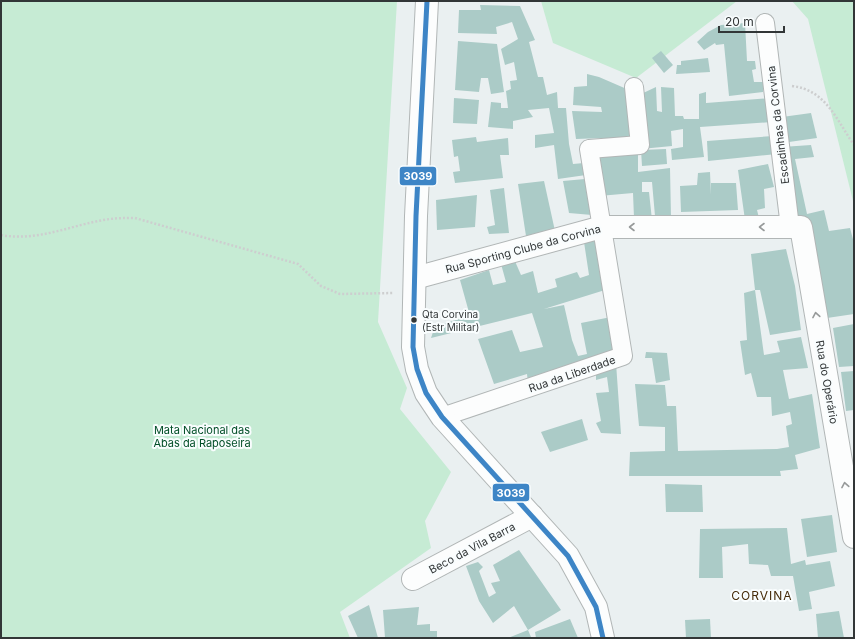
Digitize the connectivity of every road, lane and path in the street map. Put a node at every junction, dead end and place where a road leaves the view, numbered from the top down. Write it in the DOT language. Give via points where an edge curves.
graph roads {
  1 [pos="427,1"];
  2 [pos="765,23"];
  3 [pos="634,87"];
  4 [pos="773,87"];
  5 [pos="854,145"];
  6 [pos="602,227"];
  7 [pos="796,227"];
  8 [pos="1,235"];
  9 [pos="414,285"];
  10 [pos="442,417"];
  11 [pos="532,516"];
  12 [pos="854,537"];
  13 [pos="413,579"];
  14 [pos="603,638"];
  1 -- 9 [label="street"];
  2 -- 4 [label="street, Escadinhas da Corvina"];
  3 -- 6 [label="street" via="640,145 589,149"];
  4 -- 5 [label="path" via="793,86 809,89 822,98"];
  4 -- 7 [label="street, Escadinhas da Corvina"];
  7 -- 6 [label="street, Rua Sporting Clube da Corvina, one-way"];
  6 -- 9 [label="street, Rua Sporting Clube da Corvina"];
  6 -- 10 [label="street, Rua da Liberdade" via="623,356"];
  12 -- 7 [label="street, Rua do Operário, one-way"];
  8 -- 9 [label="path" via="37,236 110,219 135,218 298,264 321,286 340,294"];
  9 -- 10 [label="street" via="413,347 417,369 426,393"];
  10 -- 11 [label="street"];
  11 -- 13 [label="street, Beco da Vila Barra"];
  11 -- 14 [label="street" via="568,556 596,607"];
}
